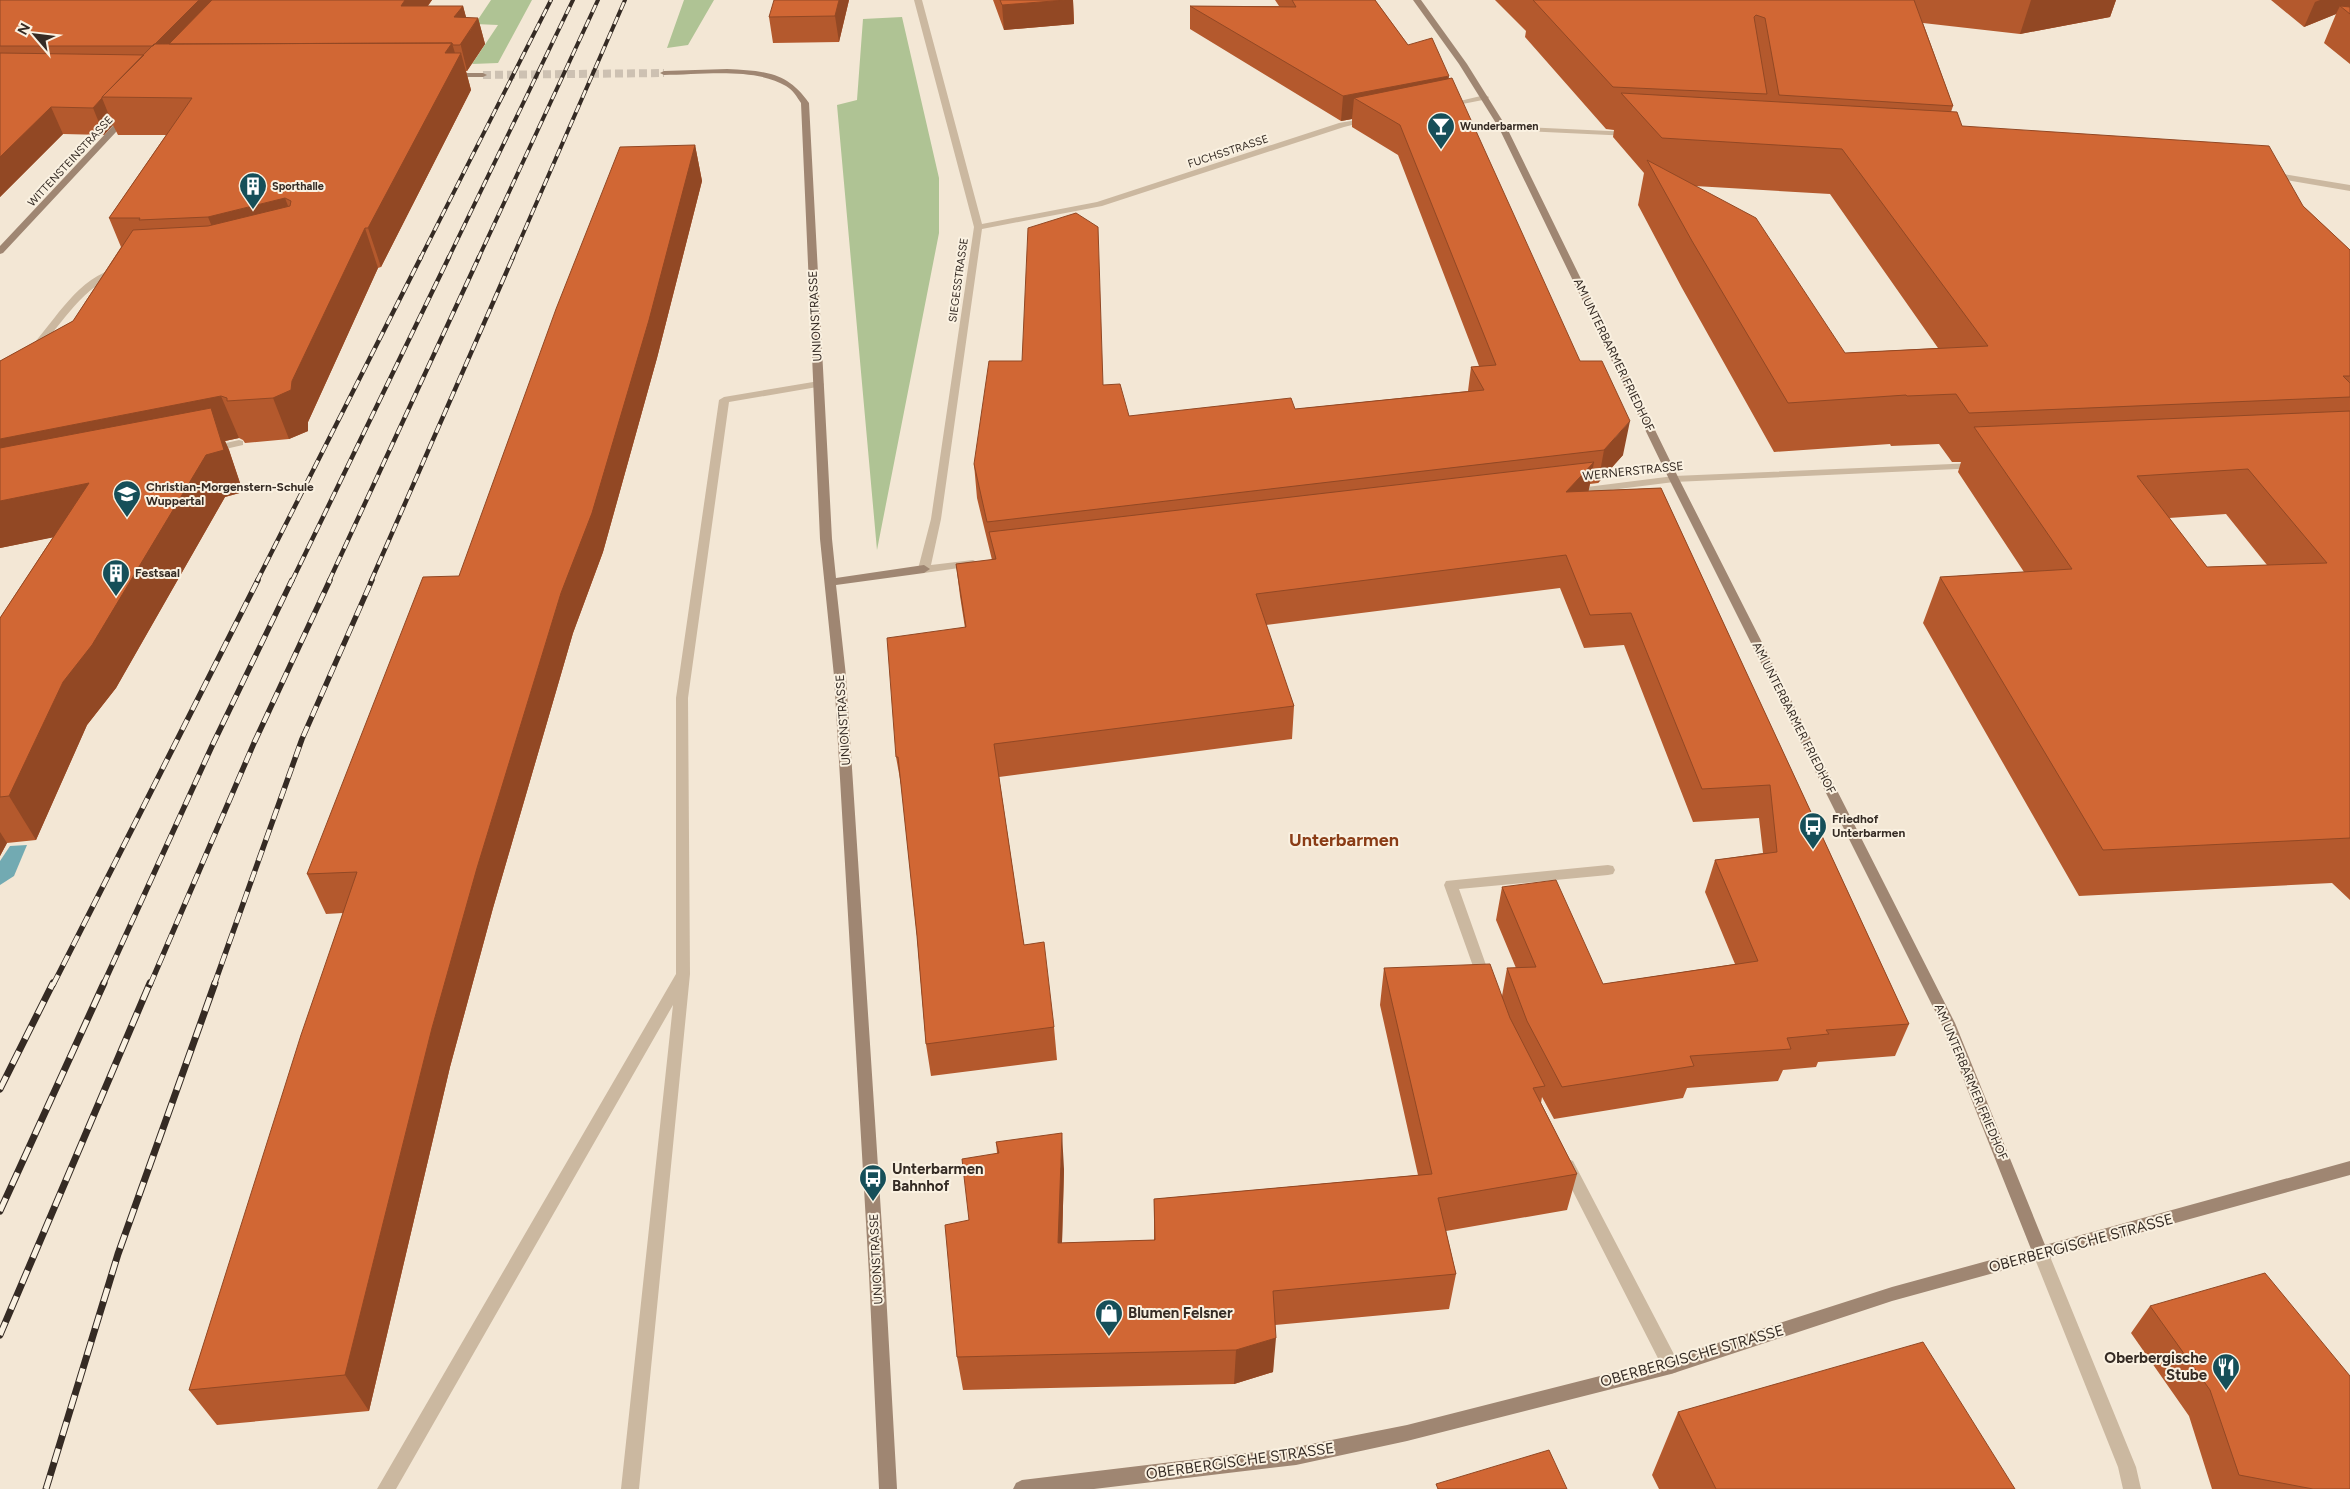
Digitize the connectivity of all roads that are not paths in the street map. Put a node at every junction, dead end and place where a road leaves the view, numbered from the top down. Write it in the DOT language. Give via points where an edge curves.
graph roads {
  1 [pos="918,0"];
  2 [pos="1417,0"];
  3 [pos="664,73"];
  4 [pos="443,75"];
  5 [pos="483,75"];
  6 [pos="1485,97"];
  7 [pos="1437,107"];
  8 [pos="136,108"];
  9 [pos="1380,118"];
  10 [pos="1503,128"];
  11 [pos="1639,135"];
  12 [pos="2262,174"];
  13 [pos="2350,188"];
  14 [pos="978,227"];
  15 [pos="0,251"];
  16 [pos="134,267"];
  17 [pos="26,354"];
  18 [pos="819,384"];
  19 [pos="239,443"];
  20 [pos="200,451"];
  21 [pos="1985,466"];
  22 [pos="1674,479"];
  23 [pos="1564,493"];
  24 [pos="983,562"];
  25 [pos="924,569"];
  26 [pos="829,583"];
  27 [pos="1608,870"];
  28 [pos="683,974"];
  29 [pos="1487,989"];
  30 [pos="1561,1152"];
  31 [pos="2350,1168"];
  32 [pos="2041,1254"];
  33 [pos="1671,1366"];
  34 [pos="386,1489"];
  35 [pos="630,1489"];
  36 [pos="888,1489"];
  37 [pos="1022,1489"];
  38 [pos="2132,1489"];
  1 -- 14 [label="street, SIEGESSTRASSE"];
  2 -- 6 [label="street, AM UNTERBARMER FRIEDHOF"];
  3 -- 18 [label="street, UNIONSTRASSE" via="767,76 788,84 805,103"];
  4 -- 5 [label="street"];
  6 -- 7 [label="street"];
  6 -- 10 [label="street, AM UNTERBARMER FRIEDHOF"];
  8 -- 15 [label="street, WITTENSTEINSTRASSE"];
  9 -- 14 [label="street, FUCHSSTRASSE" via="1342,125 1099,204"];
  10 -- 11 [label="street"];
  10 -- 22 [label="street, AM UNTERBARMER FRIEDHOF"];
  12 -- 13 [label="street"];
  14 -- 25 [label="street, SIEGESSTRASSE" via="936,519"];
  16 -- 17 [label="street" via="99,277 84,288 35,349"];
  18 -- 26 [label="street, UNIONSTRASSE"];
  18 -- 28 [label="street" via="724,400 682,698"];
  19 -- 20 [label="street"];
  21 -- 22 [label="street, WERNERSTRASSE"];
  22 -- 23 [label="street, WERNERSTRASSE"];
  22 -- 32 [label="street, AM UNTERBARMER FRIEDHOF" via="1948,1023"];
  24 -- 25 [label="street"];
  25 -- 26 [label="street"];
  26 -- 36 [label="street, UNIONSTRASSE" via="840,676"];
  27 -- 29 [label="street" via="1451,885"];
  28 -- 34 [label="street"];
  28 -- 35 [label="street"];
  30 -- 33 [label="street"];
  31 -- 32 [label="street, OBERBERGISCHE STRASSE"];
  32 -- 33 [label="street, OBERBERGISCHE STRASSE" via="1892,1294"];
  32 -- 38 [label="street, AM UNTERBARMER FRIEDHOF" via="2127,1467"];
  33 -- 37 [label="street, OBERBERGISCHE STRASSE" via="1407,1433 1296,1456"];
}
